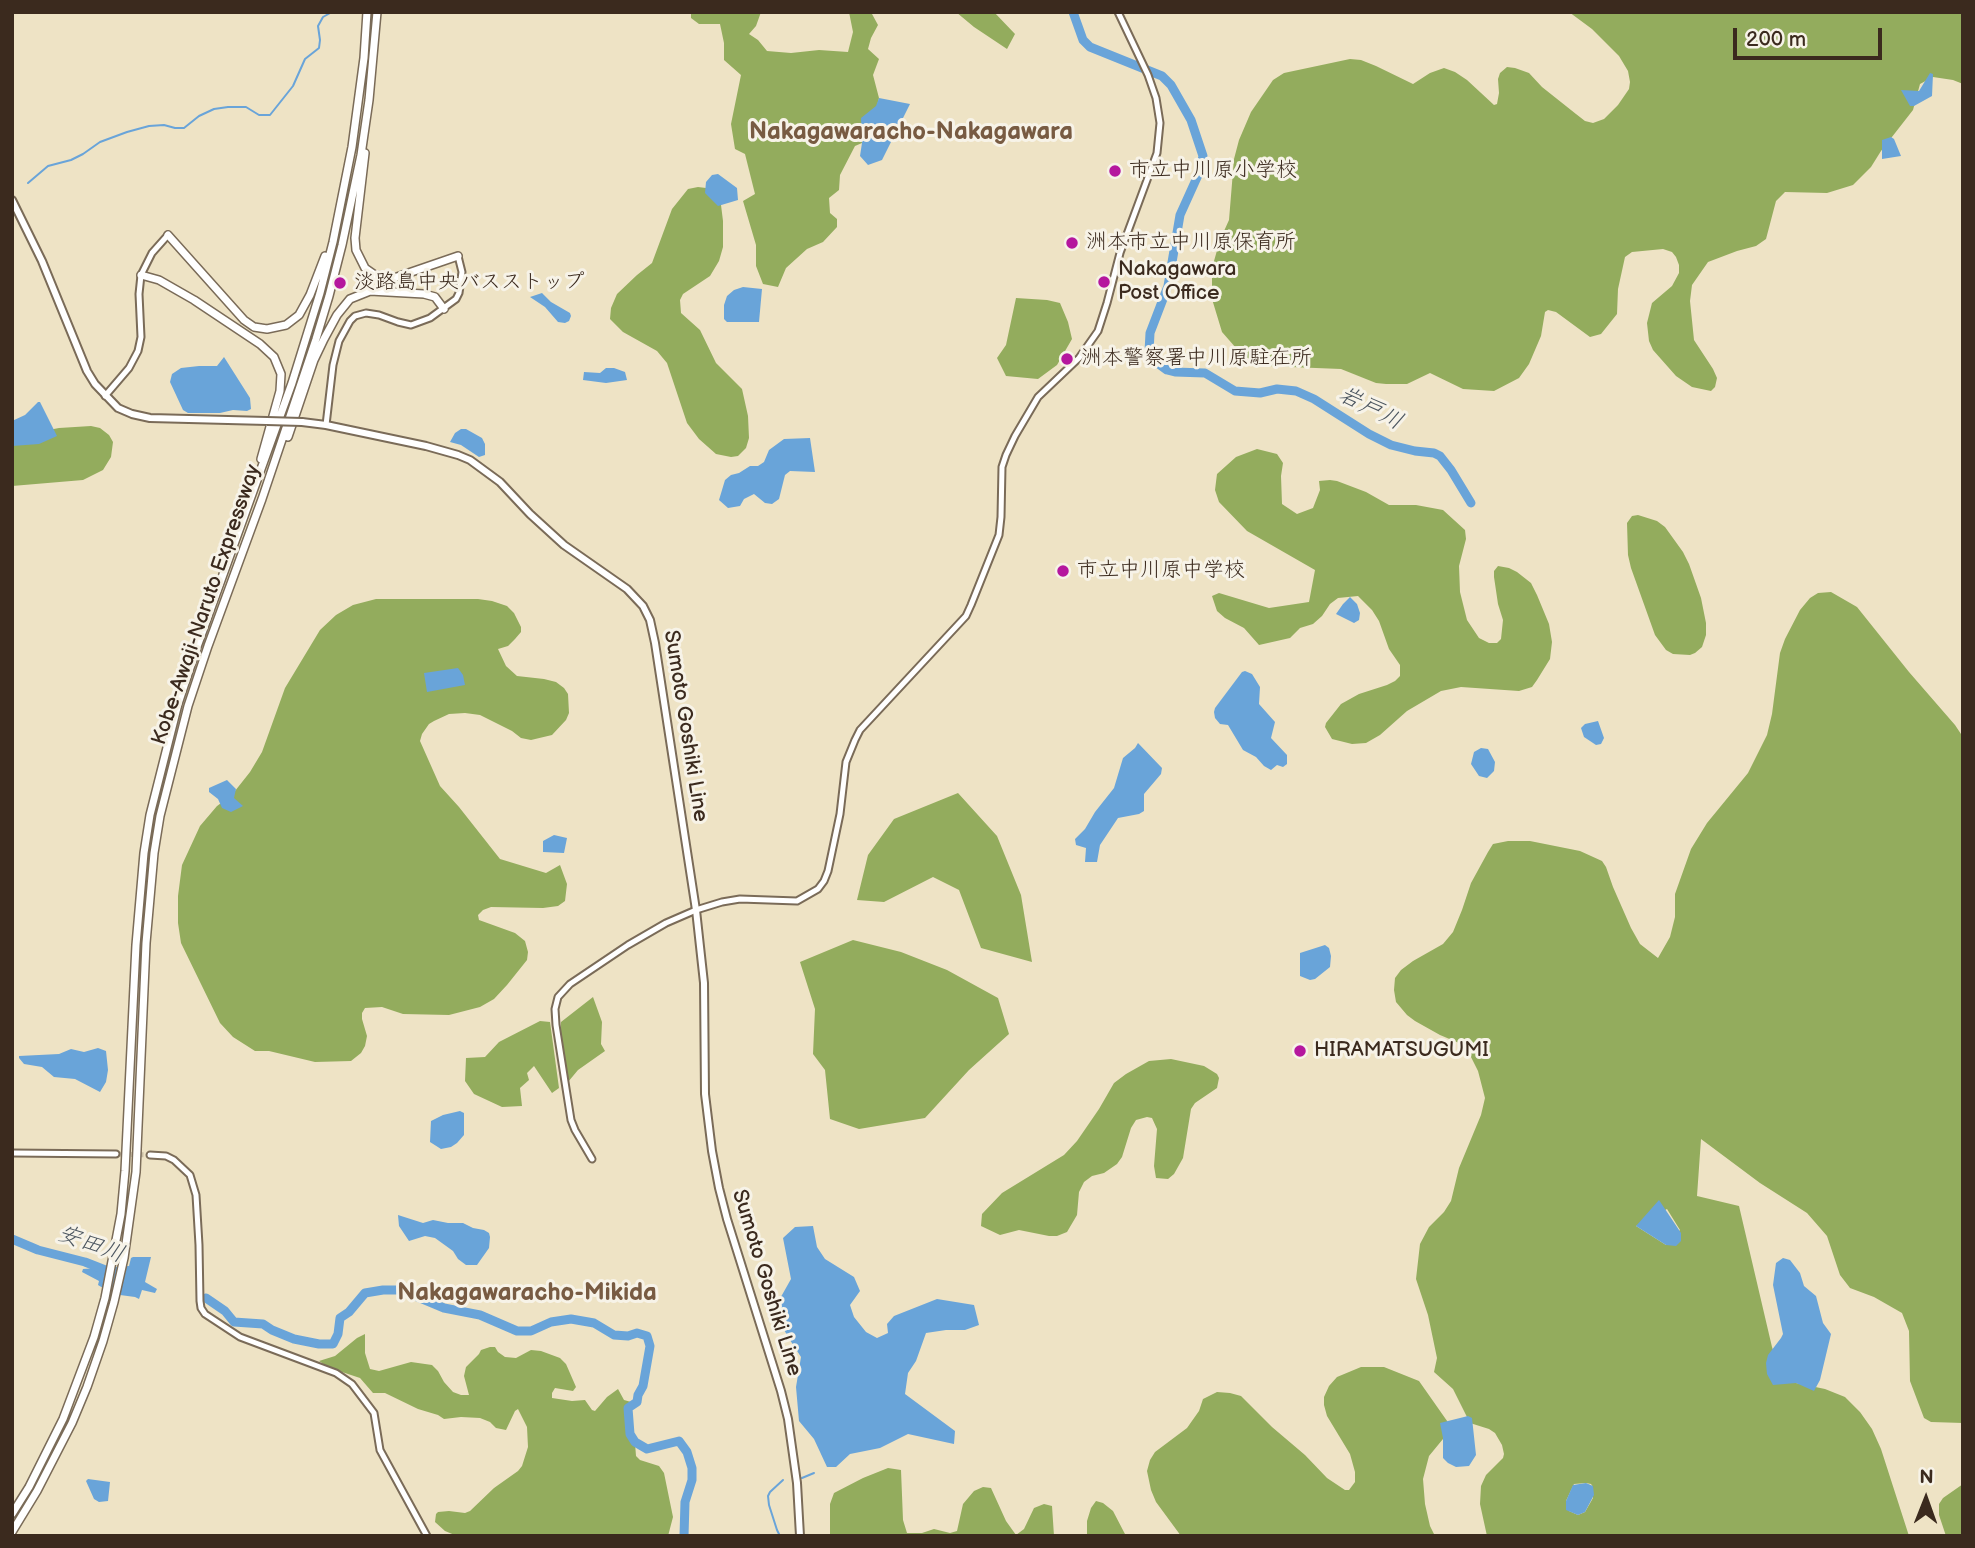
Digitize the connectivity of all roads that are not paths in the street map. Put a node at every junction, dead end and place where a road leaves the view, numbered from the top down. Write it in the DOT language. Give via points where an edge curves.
graph roads {
  1 [pos="368,12"];
  2 [pos="377,12"];
  3 [pos="1118,12"];
  4 [pos="369,100"];
  5 [pos="352,147"];
  6 [pos="12,200"];
  7 [pos="168,235"];
  8 [pos="458,256"];
  9 [pos="141,275"];
  10 [pos="444,309"];
  11 [pos="105,396"];
  12 [pos="326,425"];
  13 [pos="261,499"];
  14 [pos="239,530"];
  15 [pos="696,911"];
  16 [pos="12,1153"];
  17 [pos="116,1154"];
  18 [pos="150,1155"];
  19 [pos="592,1159"];
  20 [pos="12,1514"];
  21 [pos="12,1532"];
  22 [pos="427,1536"];
  23 [pos="800,1536"];
  1 -- 5 [label="highway, Kobe-Awaji-Naruto Expressway"];
  2 -- 4 [label="highway, Kobe-Awaji-Naruto Expressway"];
  3 -- 15 [label="main road" via="1157,98 1157,153 1120,253 1098,331 1079,358 1038,397 1014,436 1002,467 999,535 966,616 860,730 846,762 837,831 824,881 797,901 733,900"];
  4 -- 8 [label="highway" via="355,238 361,263 375,275 394,278"];
  4 -- 13 [label="highway, Kobe-Awaji-Naruto Expressway" via="352,201 329,296"];
  5 -- 7 [label="highway" via="318,277 303,308 286,325 267,330 249,324"];
  5 -- 14 [label="highway, Kobe-Awaji-Naruto Expressway" via="308,334"];
  6 -- 11 [label="main road, Sumoto Goshiki Line" via="87,371"];
  7 -- 9 [label="main road"];
  8 -- 10 [label="main road" via="462,286"];
  9 -- 11 [label="main road" via="138,351"];
  9 -- 14 [label="highway" via="167,284 224,319 266,348 277,363 280,391"];
  10 -- 12 [label="main road" via="411,325 371,313 350,321 333,365"];
  10 -- 13 [label="highway" via="430,295 380,292 355,296 343,306 314,360 280,461"];
  11 -- 12 [label="main road, Sumoto Goshiki Line, bridge" via="118,408 150,418"];
  12 -- 15 [label="main road, Sumoto Goshiki Line" via="470,460 500,482 564,545 640,602 653,631"];
  13 -- 21 [label="highway, Kobe-Awaji-Naruto Expressway" via="188,706 154,853 135,1171 114,1302 72,1423"];
  14 -- 20 [label="highway, Kobe-Awaji-Naruto Expressway" via="178,704 150,815 139,898 121,1214 105,1298 63,1419"];
  15 -- 19 [label="main road" via="628,945 570,984 556,1002 555,1025 572,1124"];
  15 -- 23 [label="main road, Sumoto Goshiki Line" via="712,1151 788,1419"];
  16 -- 17 [label="main road"];
  18 -- 22 [label="main road" via="174,1160 190,1175 196,1195 200,1301 205,1314 240,1337 335,1373 352,1384 374,1413 380,1450"];
}
